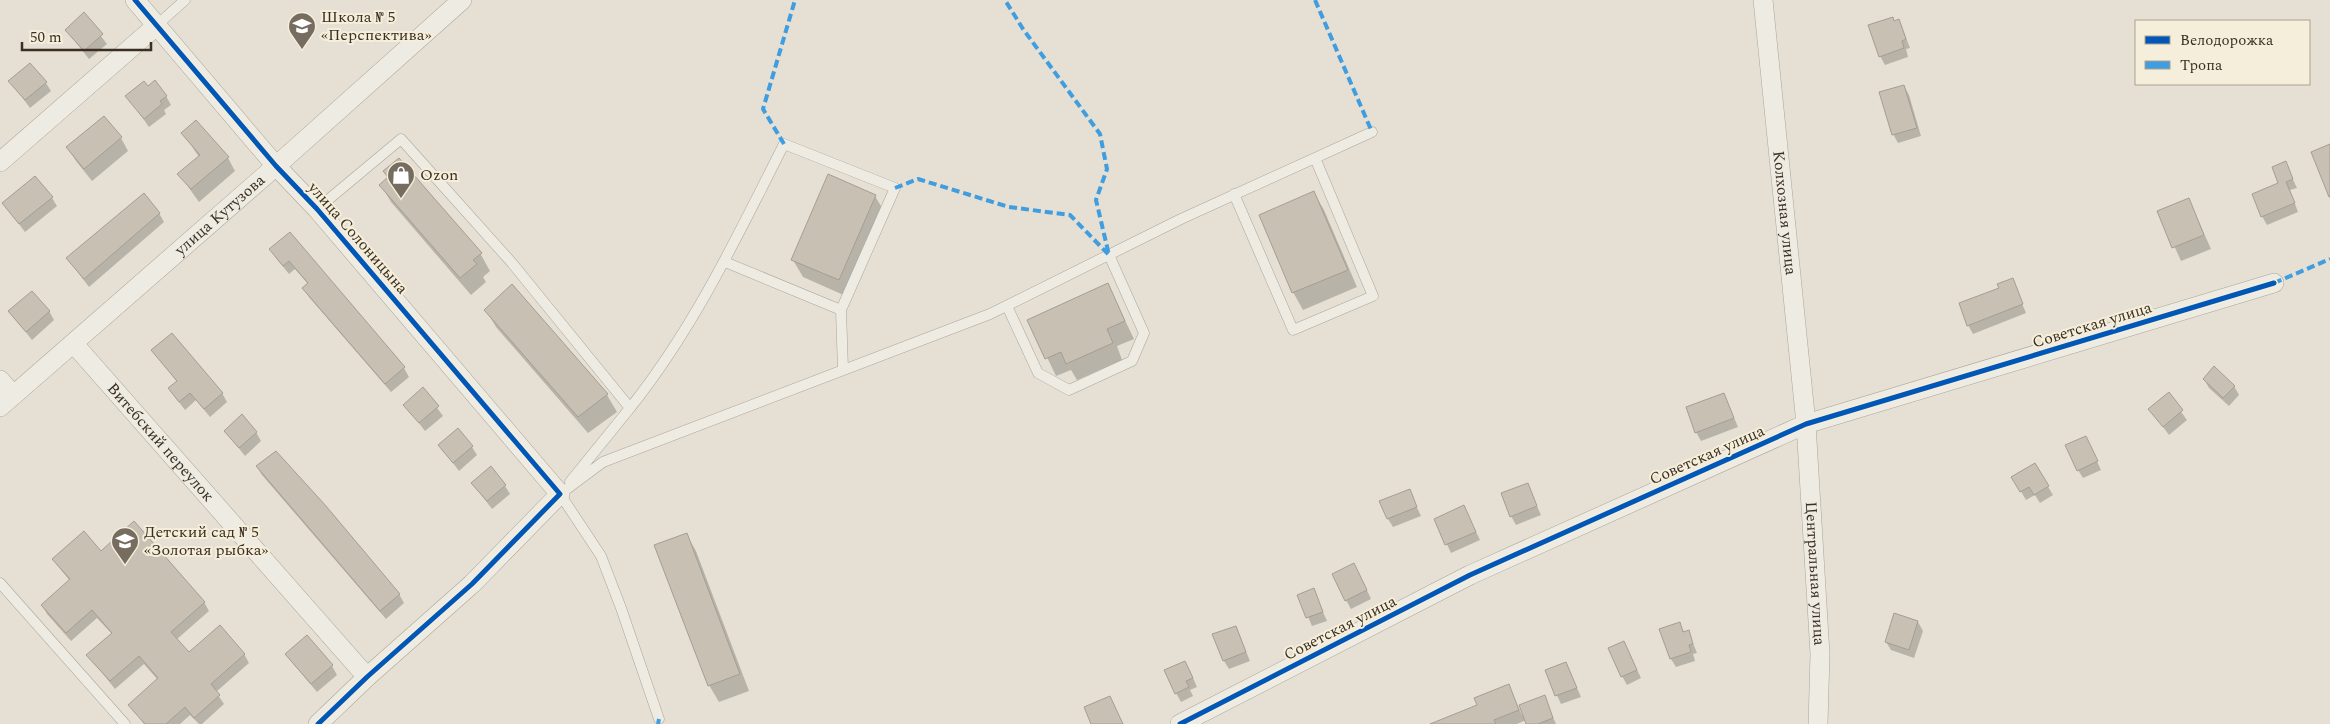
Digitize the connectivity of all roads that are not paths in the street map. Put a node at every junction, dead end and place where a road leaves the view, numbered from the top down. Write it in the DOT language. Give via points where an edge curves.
graph roads {
  1 [pos="134,0"];
  2 [pos="185,0"];
  3 [pos="462,0"];
  4 [pos="1763,0"];
  5 [pos="156,26"];
  6 [pos="1372,132"];
  7 [pos="1315,158"];
  8 [pos="0,162"];
  9 [pos="276,166"];
  10 [pos="1234,194"];
  11 [pos="317,209"];
  12 [pos="1109,255"];
  13 [pos="725,262"];
  14 [pos="2274,283"];
  15 [pos="1007,306"];
  16 [pos="841,310"];
  17 [pos="74,344"];
  18 [pos="843,370"];
  19 [pos="0,380"];
  20 [pos="7,401"];
  21 [pos="630,408"];
  22 [pos="1806,424"];
  23 [pos="560,494"];
  24 [pos="0,583"];
  25 [pos="367,676"];
  26 [pos="659,719"];
  27 [pos="321,723"];
  28 [pos="125,724"];
  29 [pos="1180,724"];
  30 [pos="1818,724"];
  1 -- 5 [label="street, улица Солоницына"];
  2 -- 5 [label="lane"];
  3 -- 9 [label="street, улица Кутузова"];
  4 -- 22 [label="street, Колхозная улица"];
  5 -- 8 [label="street"];
  5 -- 9 [label="street, улица Солоницына"];
  6 -- 7 [label="lane"];
  7 -- 10 [label="lane"];
  7 -- 10 [label="lane" via="1373,296 1293,330"];
  9 -- 11 [label="street, улица Солоницына"];
  9 -- 17 [label="street, улица Кутузова"];
  10 -- 12 [label="lane"];
  11 -- 21 [label="lane" via="401,139 512,263"];
  11 -- 23 [label="street, улица Солоницына"];
  12 -- 15 [label="lane"];
  12 -- 15 [label="lane" via="1144,333 1132,361 1069,390 1038,374"];
  13 -- 16 [label="lane"];
  13 -- 16 [label="lane" via="784,144 895,188"];
  13 -- 21 [label="lane" via="658,373"];
  14 -- 22 [label="street, Советская улица"];
  15 -- 18 [label="lane"];
  16 -- 18 [label="lane"];
  17 -- 20 [label="street, улица Кутузова"];
  17 -- 25 [label="street, Витебский переулок"];
  18 -- 23 [label="lane" via="603,462"];
  19 -- 20 [label="street"];
  21 -- 23 [label="lane"];
  22 -- 29 [label="street, Советская улица" via="1470,576"];
  22 -- 30 [label="street, Центральная улица" via="1820,654"];
  23 -- 25 [label="street" via="472,584"];
  23 -- 26 [label="lane" via="601,556"];
  24 -- 28 [label="lane"];
  25 -- 27 [label="street"];
}
